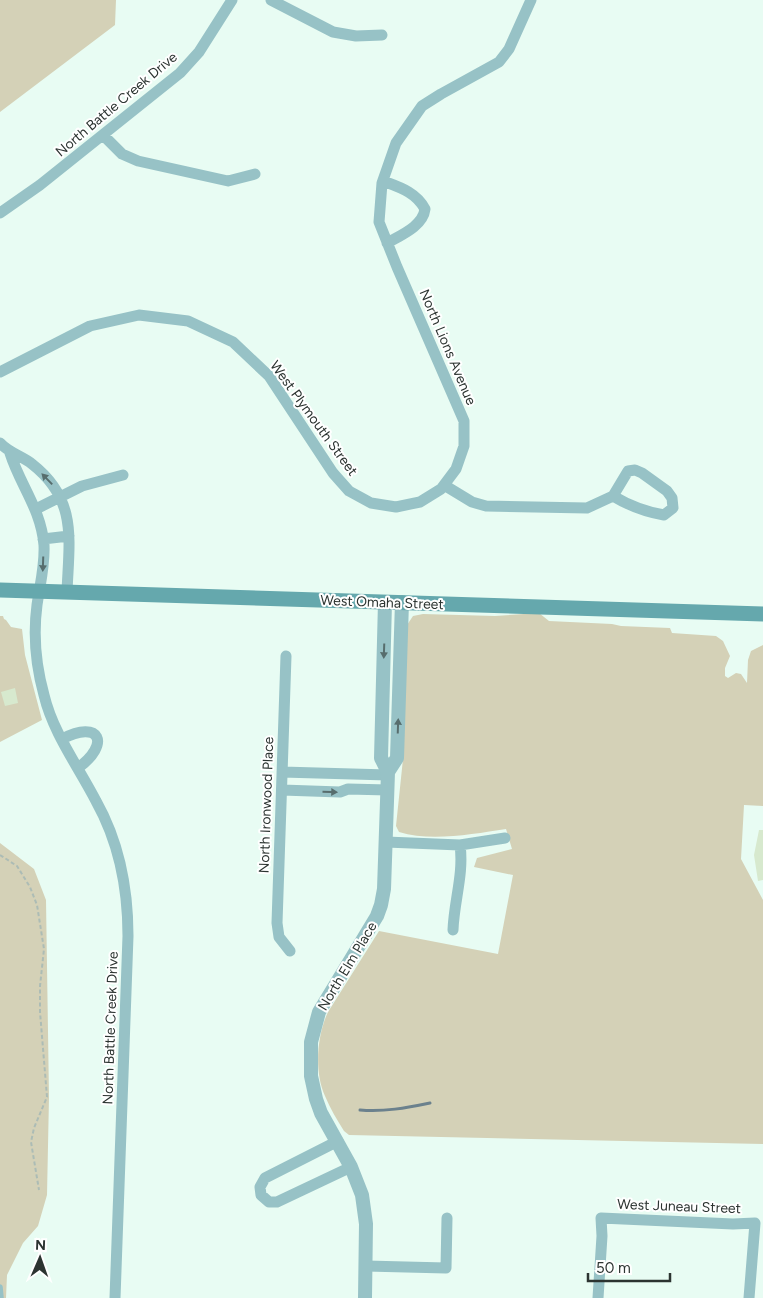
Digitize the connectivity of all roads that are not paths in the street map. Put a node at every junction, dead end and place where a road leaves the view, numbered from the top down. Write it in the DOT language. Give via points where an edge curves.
graph roads {
  1 [pos="232,0"];
  2 [pos="271,0"];
  3 [pos="531,0"];
  4 [pos="382,35"];
  5 [pos="103,135"];
  6 [pos="255,174"];
  7 [pos="383,181"];
  8 [pos="0,213"];
  9 [pos="387,243"];
  10 [pos="0,372"];
  11 [pos="0,443"];
  12 [pos="10,452"];
  13 [pos="124,475"];
  14 [pos="443,487"];
  15 [pos="613,496"];
  16 [pos="61,497"];
  17 [pos="36,509"];
  18 [pos="69,536"];
  19 [pos="43,539"];
  20 [pos="0,590"];
  21 [pos="40,591"];
  22 [pos="67,592"];
  23 [pos="385,602"];
  24 [pos="402,602"];
  25 [pos="763,614"];
  26 [pos="286,656"];
  27 [pos="62,739"];
  28 [pos="78,768"];
  29 [pos="282,772"];
  30 [pos="388,774"];
  31 [pos="282,790"];
  32 [pos="388,790"];
  33 [pos="505,838"];
  34 [pos="386,842"];
  35 [pos="460,845"];
  36 [pos="453,930"];
  37 [pos="290,951"];
  38 [pos="338,1141"];
  39 [pos="352,1167"];
  40 [pos="447,1218"];
  41 [pos="366,1266"];
  42 [pos="0,1287"];
  43 [pos="1,1298"];
  44 [pos="115,1298"];
  45 [pos="365,1298"];
  46 [pos="598,1298"];
  47 [pos="749,1298"];
  1 -- 5 [label="street, North Battle Creek Drive" via="199,52 180,73"];
  2 -- 4 [label="street" via="333,32 356,36"];
  3 -- 7 [label="street, North Lions Avenue" via="499,62 422,106 396,142"];
  5 -- 6 [label="street" via="122,154 138,161 228,181"];
  5 -- 8 [label="street, North Battle Creek Drive"];
  7 -- 9 [label="street, North Lions Avenue" via="379,222"];
  7 -- 9 [label="street" via="407,191 425,209 416,225"];
  9 -- 14 [label="street, North Lions Avenue" via="464,421 464,446 456,469"];
  10 -- 14 [label="street, West Plymouth Street" via="90,326 139,315 188,321 233,342 269,376 333,473 349,491 371,503 396,507 420,502"];
  11 -- 12 [label="street, North Battle Creek Drive"];
  16 -- 12 [label="street, North Battle Creek Drive, one-way" via="33,464"];
  12 -- 17 [label="street, North Battle Creek Drive" via="14,468"];
  13 -- 16 [label="street" via="91,483"];
  14 -- 15 [label="street" via="486,506 588,508"];
  15 -- 15 [label="street" via="628,471 635,470 667,491 673,508 664,515 654,514"];
  16 -- 17 [label="street"];
  16 -- 18 [label="street, North Battle Creek Drive" via="68,517"];
  17 -- 19 [label="street, North Battle Creek Drive"];
  18 -- 19 [label="street"];
  18 -- 22 [label="street, North Battle Creek Drive"];
  19 -- 21 [label="street, North Battle Creek Drive, one-way"];
  20 -- 21 [label="main road, West Omaha Street"];
  21 -- 22 [label="main road, West Omaha Street"];
  21 -- 27 [label="street, North Battle Creek Drive" via="35,642 39,676 47,708"];
  22 -- 23 [label="main road, West Omaha Street"];
  23 -- 24 [label="main road, West Omaha Street"];
  23 -- 30 [label="street, North Elm Place, one-way" via="381,758"];
  24 -- 25 [label="main road, West Omaha Street"];
  30 -- 24 [label="street, North Elm Place, one-way" via="397,758"];
  26 -- 29 [label="street, North Ironwood Place"];
  27 -- 28 [label="street, North Battle Creek Drive"];
  27 -- 28 [label="street" via="85,731 97,737 94,755"];
  28 -- 44 [label="street, North Battle Creek Drive" via="113,840 122,872 128,917"];
  29 -- 30 [label="street"];
  29 -- 31 [label="street, North Ironwood Place"];
  30 -- 32 [label="street, North Elm Place"];
  31 -- 32 [label="street, one-way"];
  31 -- 37 [label="street, North Ironwood Place" via="277,923 279,937"];
  32 -- 34 [label="street, North Elm Place"];
  33 -- 35 [label="street"];
  34 -- 35 [label="street"];
  34 -- 38 [label="street, North Elm Place" via="381,905 326,998 313,1032 313,1088 321,1113"];
  35 -- 36 [label="street" via="461,874"];
  38 -- 39 [label="street, North Elm Place"];
  38 -- 39 [label="street" via="265,1178 260,1187 261,1195 269,1202 277,1202"];
  39 -- 41 [label="street, North Elm Place" via="364,1209"];
  40 -- 41 [label="street" via="446,1268"];
  41 -- 45 [label="street, North Elm Place"];
  42 -- 43 [label="lane"];
  46 -- 47 [label="street, West Juneau Street" via="601,1218 755,1223"];
}
